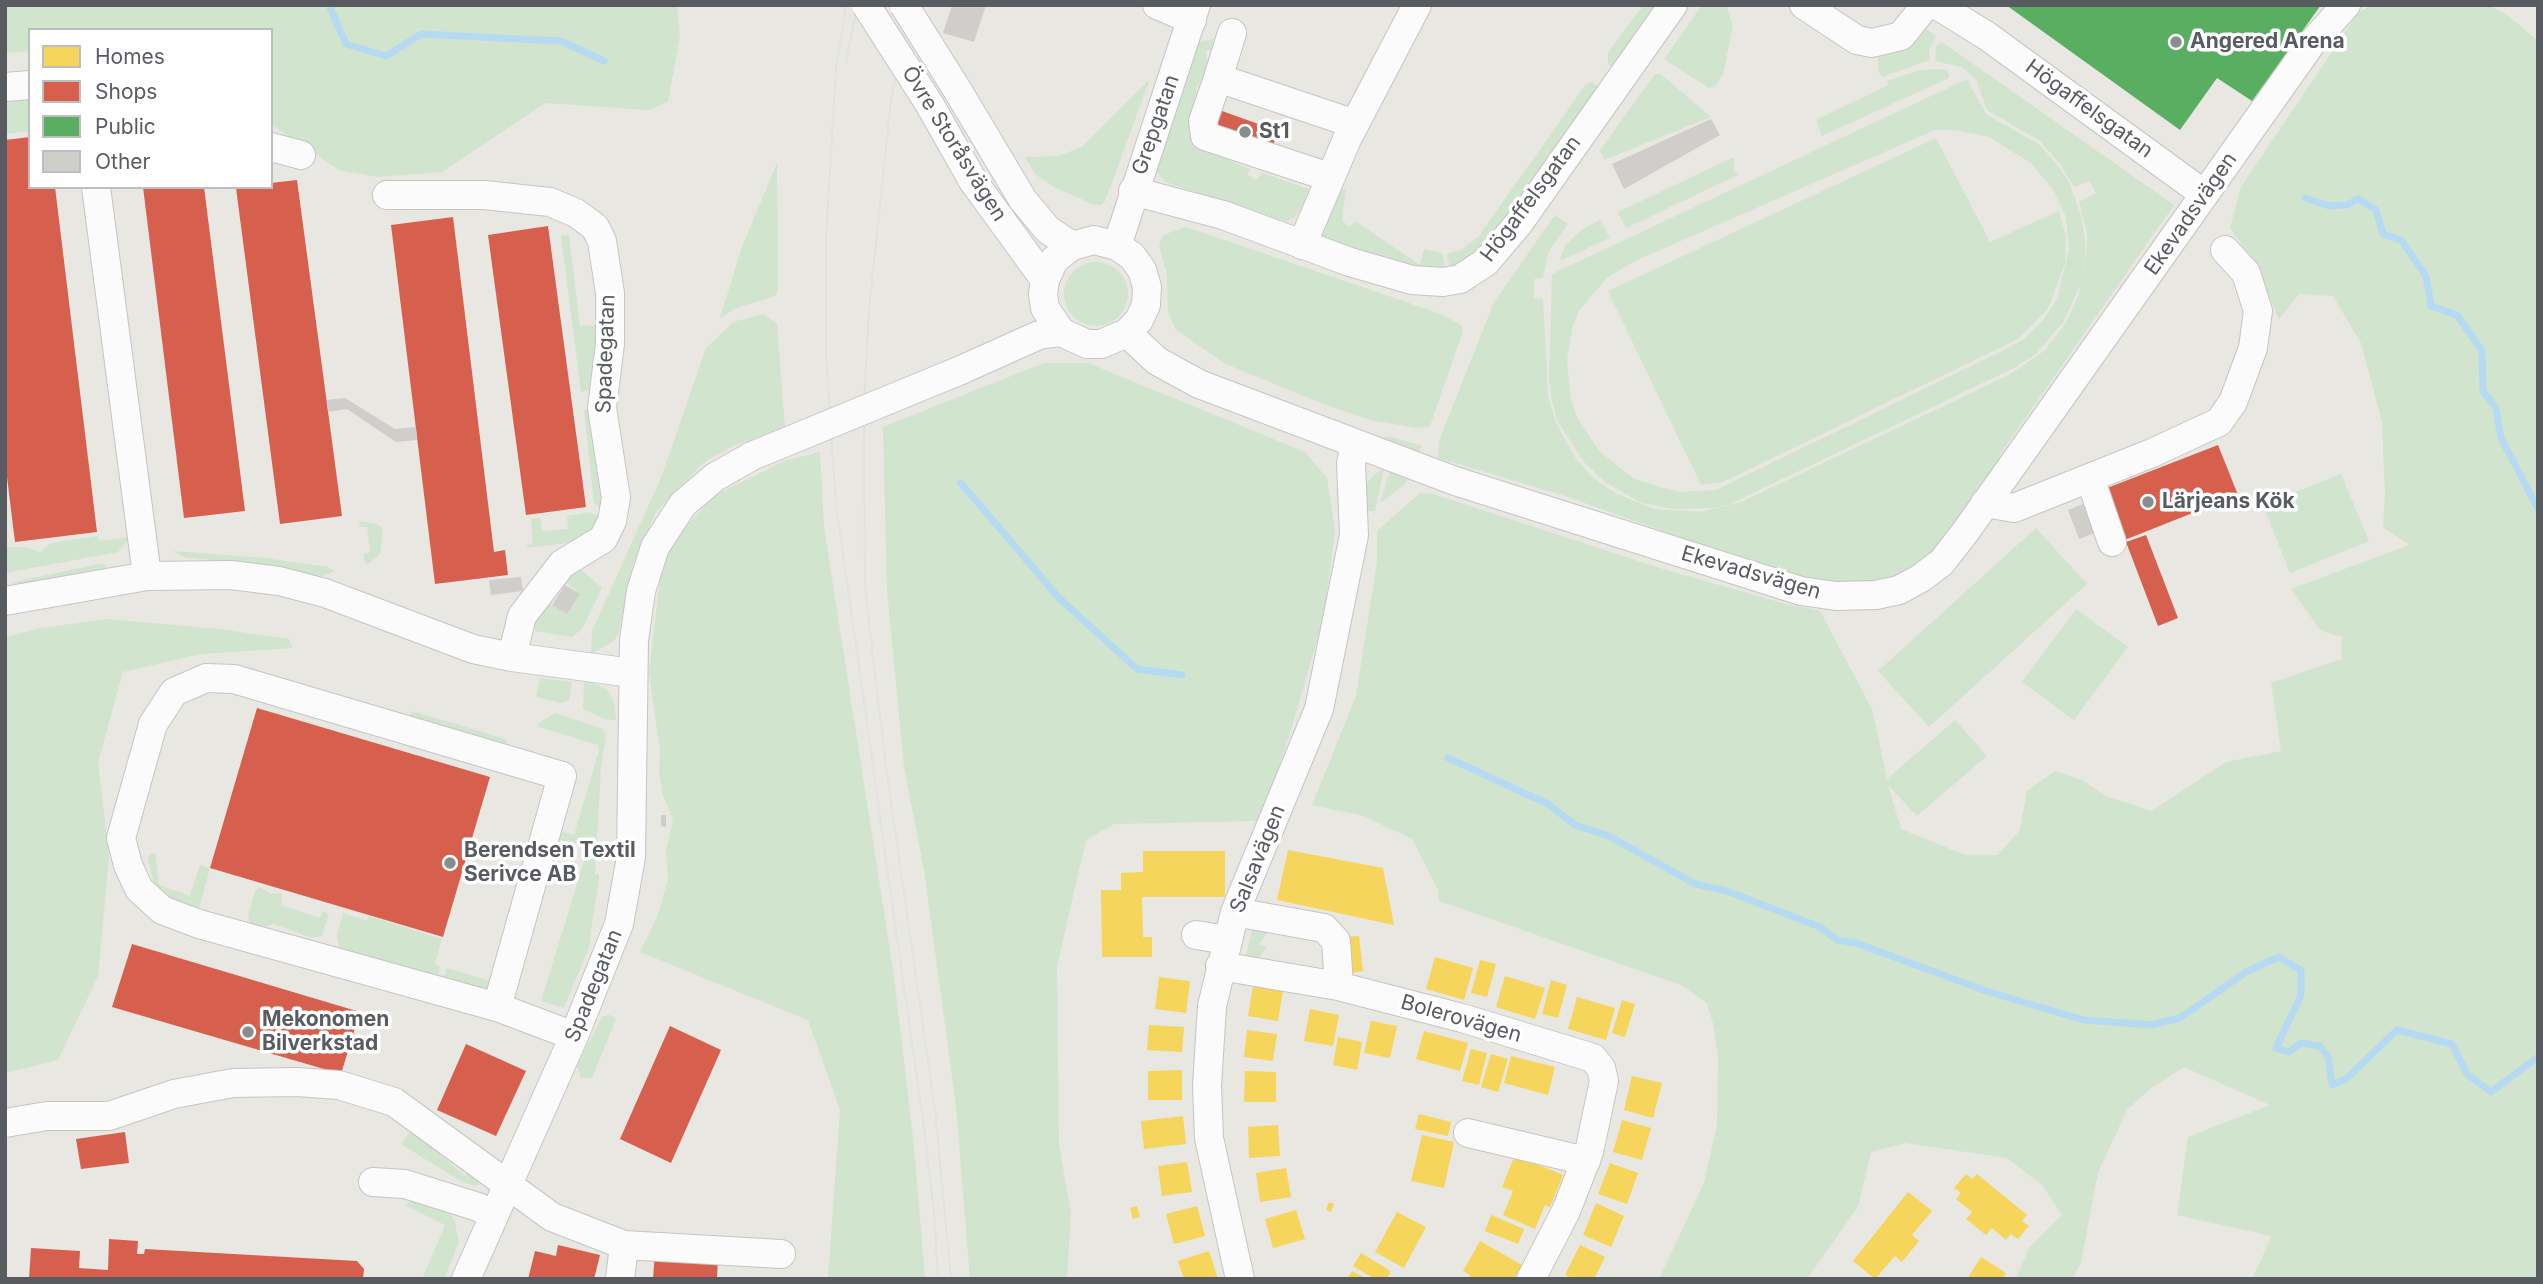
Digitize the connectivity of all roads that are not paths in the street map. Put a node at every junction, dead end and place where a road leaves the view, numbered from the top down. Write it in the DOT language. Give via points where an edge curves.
graph roads {
  1 [pos="866,5"];
  2 [pos="904,5"];
  3 [pos="1157,5"];
  4 [pos="1417,5"];
  5 [pos="1673,5"];
  6 [pos="1804,5"];
  7 [pos="1926,5"];
  8 [pos="1937,5"];
  9 [pos="2344,9"];
  10 [pos="1194,12"];
  11 [pos="1232,33"];
  12 [pos="1218,78"];
  13 [pos="28,85"];
  14 [pos="5,86"];
  15 [pos="1355,124"];
  16 [pos="273,148"];
  17 [pos="301,155"];
  18 [pos="1329,177"];
  19 [pos="96,189"];
  20 [pos="1133,191"];
  21 [pos="2204,194"];
  22 [pos="387,195"];
  23 [pos="1302,244"];
  24 [pos="1072,246"];
  25 [pos="1117,246"];
  26 [pos="2225,250"];
  27 [pos="1045,280"];
  28 [pos="1061,332"];
  29 [pos="1127,334"];
  30 [pos="1355,444"];
  31 [pos="2090,478"];
  32 [pos="1985,503"];
  33 [pos="2112,542"];
  34 [pos="147,576"];
  35 [pos="5,601"];
  36 [pos="512,657"];
  37 [pos="632,673"];
  38 [pos="1235,912"];
  39 [pos="1196,935"];
  40 [pos="1224,953"];
  41 [pos="1339,986"];
  42 [pos="497,1007"];
  43 [pos="575,1036"];
  44 [pos="5,1122"];
  45 [pos="1468,1133"];
  46 [pos="1586,1160"];
  47 [pos="373,1182"];
  48 [pos="509,1183"];
  49 [pos="494,1215"];
  50 [pos="624,1245"];
  51 [pos="781,1254"];
  52 [pos="466,1279"];
  53 [pos="620,1279"];
  54 [pos="1240,1279"];
  55 [pos="1531,1279"];
  1 -- 27 [label="street, Övre Storåsvägen, bridge" via="973,181"];
  2 -- 24 [label="street, Övre Storåsvägen, bridge" via="1023,200 1048,230"];
  3 -- 10 [label="street"];
  4 -- 15 [label="street"];
  5 -- 23 [label="street, Högaffelsgatan" via="1519,223 1475,271 1443,282 1412,281"];
  6 -- 7 [label="street" via="1857,40 1872,43 1901,36"];
  8 -- 21 [label="street, Högaffelsgatan" via="1987,36"];
  9 -- 21 [label="street, Ekevadsvägen" via="2311,44"];
  10 -- 20 [label="street, Grepgatan"];
  11 -- 12 [label="street"];
  12 -- 15 [label="street"];
  12 -- 18 [label="street" via="1202,121 1205,136"];
  13 -- 14 [label="street"];
  15 -- 18 [label="street"];
  16 -- 17 [label="street"];
  18 -- 23 [label="street"];
  19 -- 34 [label="street"];
  20 -- 23 [label="street, Högaffelsgatan" via="1223,215"];
  20 -- 25 [label="street, Grepgatan"];
  21 -- 32 [label="street, Ekevadsvägen"];
  22 -- 36 [label="street, Spadegatan" via="484,195 550,202 586,220 602,241 610,293 610,344 602,408 616,498 612,521 603,540 562,564 522,616"];
  24 -- 25 [label="street" via="1094,240"];
  24 -- 27 [label="street" via="1054,260"];
  25 -- 29 [label="street" via="1132,256 1147,287 1146,304"];
  26 -- 31 [label="street" via="2246,273 2258,311 2253,348 2233,402 2219,422"];
  27 -- 28 [label="street" via="1045,308"];
  28 -- 29 [label="street" via="1087,344"];
  28 -- 37 [label="street, Spadegatan, bridge" via="1039,335 752,456 698,490 668,522 655,547 641,591"];
  29 -- 30 [label="street, Ekevadsvägen" via="1157,361 1199,384"];
  30 -- 32 [label="street, Ekevadsvägen" via="1742,574 1836,596 1876,595 1921,578 1942,562"];
  30 -- 38 [label="street, Salsavägen" via="1351,463 1354,535 1319,709"];
  31 -- 32 [label="street" via="2014,508"];
  31 -- 33 [label="street"];
  34 -- 35 [label="street"];
  34 -- 36 [label="street" via="231,575 279,581 325,593 473,649"];
  36 -- 37 [label="street"];
  37 -- 43 [label="street, Spadegatan" via="634,774 628,884 619,925"];
  38 -- 40 [label="street, Salsavägen"];
  38 -- 41 [label="street" via="1324,928 1336,941"];
  39 -- 40 [label="street, Bolerovägen"];
  40 -- 41 [label="street, Bolerovägen"];
  40 -- 54 [label="street, Salsavägen" via="1208,1037 1209,1138"];
  41 -- 46 [label="street, Bolerovägen" via="1593,1058 1604,1081"];
  42 -- 42 [label="street" via="200,924 162,910 139,888 121,838 153,724 174,692 206,678 234,679 562,776"];
  42 -- 43 [label="street"];
  43 -- 48 [label="street, Spadegatan"];
  44 -- 48 [label="street" via="47,1116 109,1116 174,1094 233,1083 339,1085 394,1102"];
  45 -- 46 [label="street"];
  46 -- 55 [label="street, Bolerovägen"];
  47 -- 49 [label="street" via="405,1184"];
  48 -- 49 [label="street, Spadegatan"];
  48 -- 50 [label="street" via="552,1217"];
  49 -- 52 [label="street, Spadegatan"];
  50 -- 51 [label="street"];
  50 -- 53 [label="street"];
}
